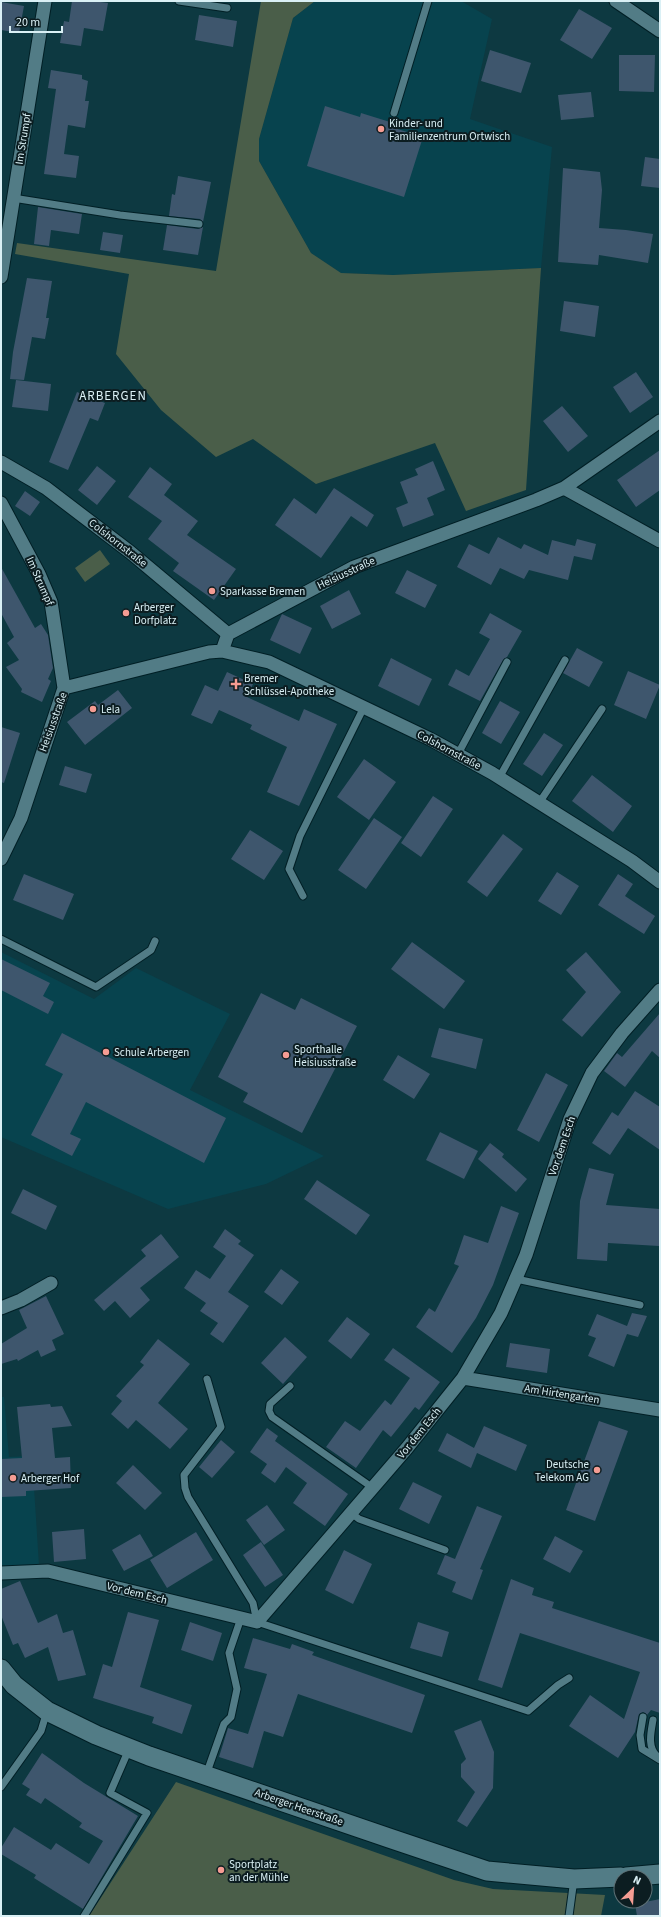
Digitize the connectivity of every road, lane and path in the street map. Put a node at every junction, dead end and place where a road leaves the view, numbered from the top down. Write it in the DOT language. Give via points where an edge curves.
graph roads {
  1 [pos="45,1"];
  2 [pos="179,1"];
  3 [pos="428,1"];
  4 [pos="616,1"];
  5 [pos="227,8"];
  6 [pos="660,31"];
  7 [pos="394,113"];
  8 [pos="13,198"];
  9 [pos="199,224"];
  10 [pos="5,226"];
  11 [pos="1,277"];
  12 [pos="660,421"];
  13 [pos="1,462"];
  14 [pos="564,488"];
  15 [pos="1,502"];
  16 [pos="660,541"];
  17 [pos="228,634"];
  18 [pos="222,651"];
  19 [pos="566,660"];
  20 [pos="507,662"];
  21 [pos="64,688"];
  22 [pos="364,707"];
  23 [pos="602,709"];
  24 [pos="458,754"];
  25 [pos="499,778"];
  26 [pos="539,803"];
  27 [pos="1,859"];
  28 [pos="660,882"];
  29 [pos="303,896"];
  30 [pos="1,939"];
  31 [pos="155,941"];
  32 [pos="660,990"];
  33 [pos="516,1279"];
  34 [pos="51,1283"];
  35 [pos="640,1305"];
  36 [pos="1,1308"];
  37 [pos="464,1378"];
  38 [pos="207,1379"];
  39 [pos="290,1386"];
  40 [pos="660,1410"];
  41 [pos="373,1488"];
  42 [pos="351,1513"];
  43 [pos="445,1550"];
  44 [pos="1,1574"];
  45 [pos="241,1618"];
  46 [pos="257,1622"];
  47 [pos="1,1669"];
  48 [pos="569,1678"];
  49 [pos="47,1711"];
  50 [pos="643,1717"];
  51 [pos="653,1720"];
  52 [pos="130,1748"];
  53 [pos="660,1760"];
  54 [pos="206,1775"];
  55 [pos="1,1787"];
  56 [pos="613,1877"];
  57 [pos="574,1879"];
  58 [pos="84,1916"];
  59 [pos="569,1916"];
  1 -- 8 [label="street, Im Strumpf"];
  2 -- 5 [label="lane"];
  3 -- 7 [label="lane"];
  4 -- 6 [label="street"];
  8 -- 9 [label="lane" via="120,215"];
  8 -- 10 [label="street, Im Strumpf"];
  10 -- 11 [label="street, Im Strumpf"];
  12 -- 14 [label="street, Heisiusstraße"];
  13 -- 17 [label="street, Colshornstraße" via="46,488 130,552"];
  14 -- 16 [label="street"];
  14 -- 17 [label="street, Heisiusstraße" via="354,567"];
  15 -- 21 [label="street, Im Strumpf" via="51,602"];
  17 -- 18 [label="street"];
  18 -- 21 [label="street, Heisiusstraße"];
  18 -- 22 [label="street, Colshornstraße" via="269,662"];
  19 -- 25 [label="lane"];
  20 -- 24 [label="lane"];
  21 -- 27 [label="street, Heisiusstraße" via="21,818"];
  22 -- 24 [label="street, Colshornstraße"];
  22 -- 29 [label="lane" via="300,836 289,869"];
  23 -- 26 [label="lane"];
  24 -- 25 [label="street, Colshornstraße"];
  25 -- 26 [label="street, Colshornstraße"];
  26 -- 28 [label="street, Colshornstraße" via="632,861"];
  30 -- 31 [label="lane" via="96,987 151,950"];
  32 -- 33 [label="street, Vor dem Esch" via="622,1033 592,1073 570,1119"];
  33 -- 35 [label="lane"];
  33 -- 37 [label="street, Vor dem Esch" via="501,1314"];
  34 -- 36 [label="street"];
  37 -- 40 [label="street, Am Hirtengarten"];
  37 -- 41 [label="street, Vor dem Esch"];
  38 -- 46 [label="lane" via="221,1427 184,1475 184,1488 253,1603"];
  39 -- 41 [label="lane" via="270,1404 269,1411 272,1417"];
  41 -- 42 [label="street, Vor dem Esch"];
  42 -- 43 [label="lane" via="359,1519"];
  42 -- 46 [label="street, Vor dem Esch"];
  44 -- 45 [label="street, Vor dem Esch" via="48,1571"];
  45 -- 46 [label="street, Vor dem Esch"];
  45 -- 54 [label="lane" via="229,1653 237,1689 231,1717 224,1724"];
  46 -- 48 [label="lane" via="528,1711 558,1684"];
  47 -- 49 [label="main road, Arberger Heerstraße" via="14,1685"];
  49 -- 52 [label="main road, Arberger Heerstraße"];
  49 -- 55 [label="lane" via="41,1731"];
  50 -- 53 [label="lane" via="640,1735 642,1749"];
  51 -- 53 [label="lane" via="650,1742 653,1752"];
  52 -- 54 [label="main road, Arberger Heerstraße"];
  52 -- 58 [label="lane" via="110,1793 146,1813"];
  54 -- 57 [label="main road, Arberger Heerstraße" via="487,1871"];
  56 -- 57 [label="main road, Arberger Heerstraße"];
  57 -- 59 [label="lane"];
}
